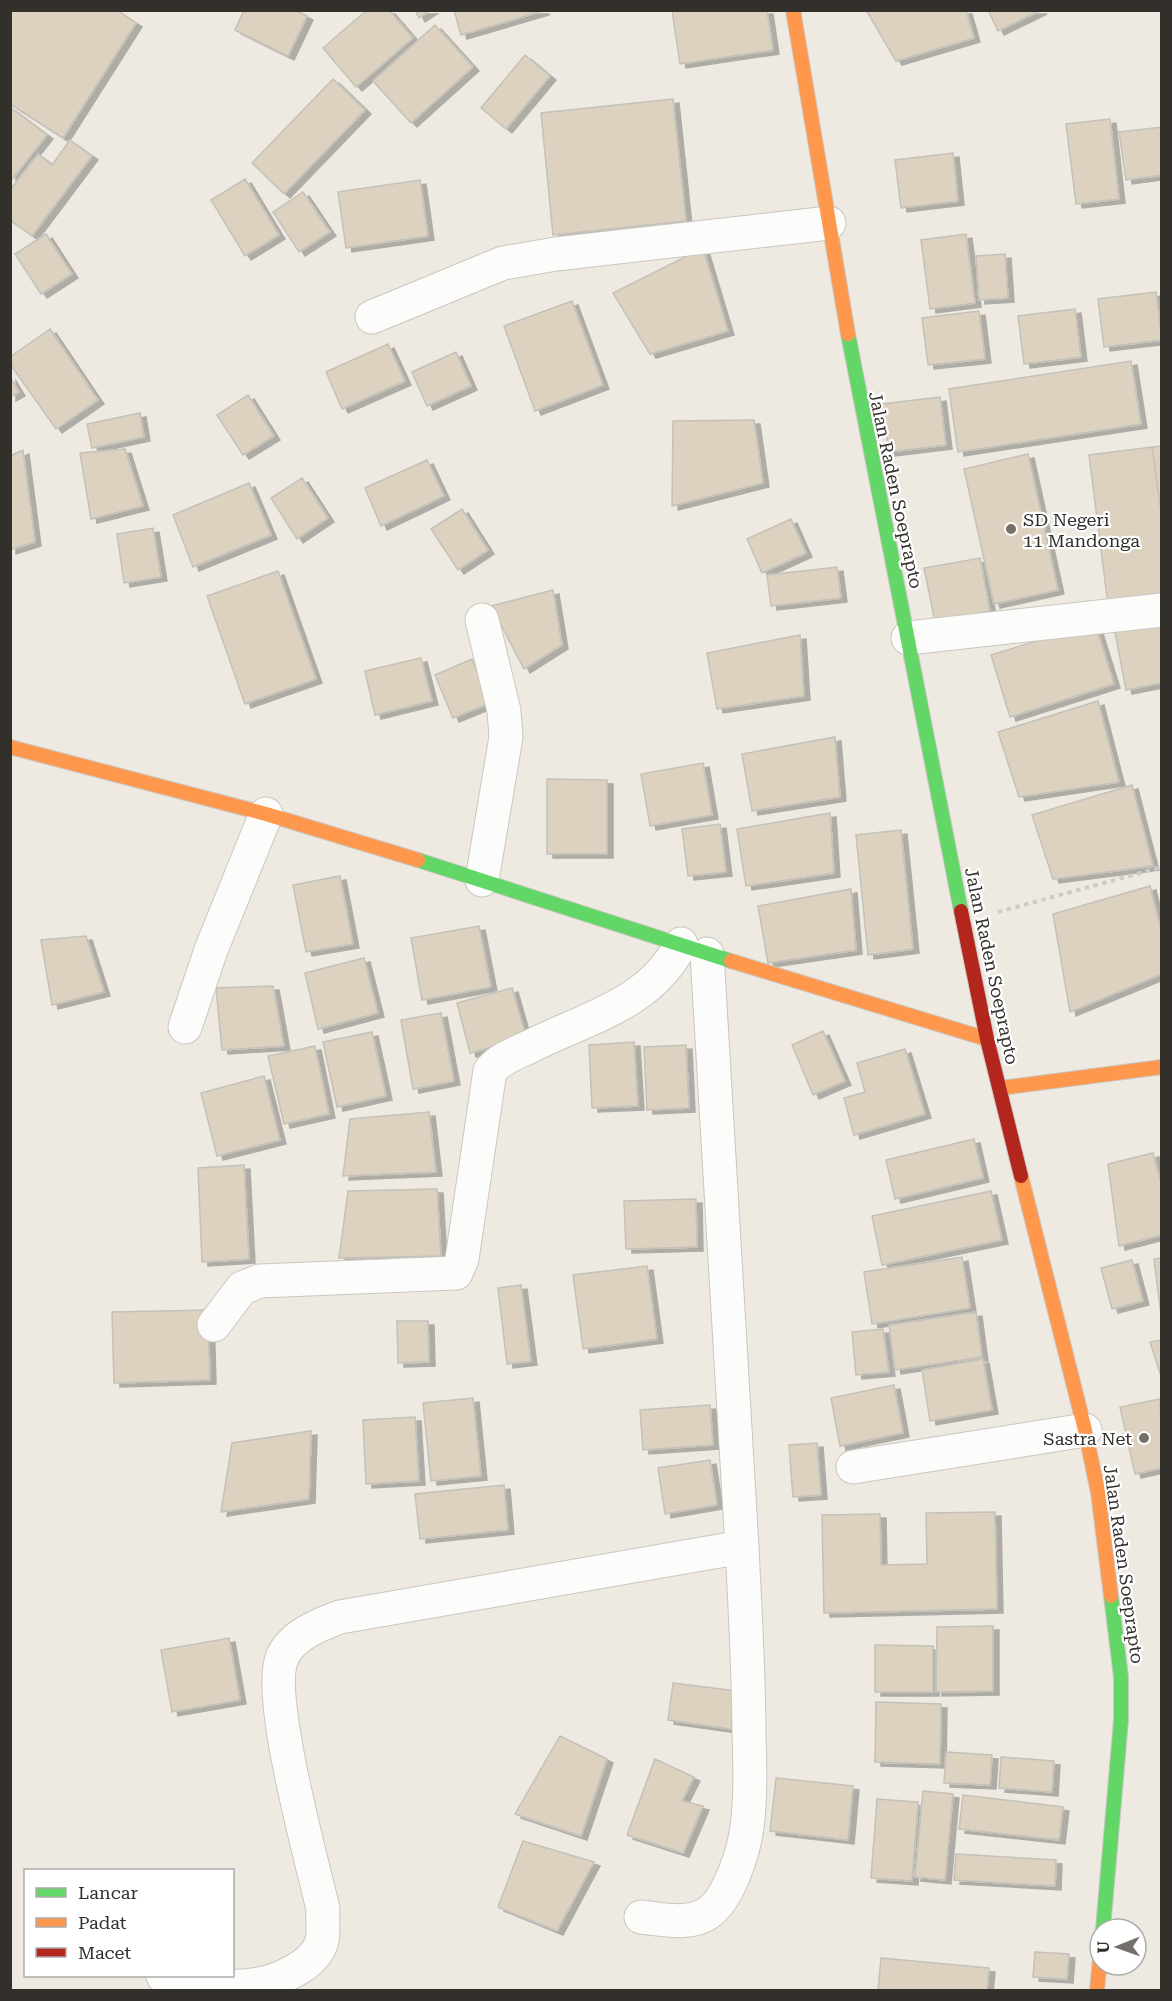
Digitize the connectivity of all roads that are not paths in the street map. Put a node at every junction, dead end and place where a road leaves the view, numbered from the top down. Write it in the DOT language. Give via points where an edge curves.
graph roads {
  1 [pos="793,10"];
  2 [pos="829,223"];
  3 [pos="372,317"];
  4 [pos="1161,610"];
  5 [pos="482,620"];
  6 [pos="908,638"];
  7 [pos="10,747"];
  8 [pos="266,814"];
  9 [pos="482,880"];
  10 [pos="694,949"];
  11 [pos="185,1027"];
  12 [pos="987,1039"];
  13 [pos="1161,1067"];
  14 [pos="1001,1088"];
  15 [pos="213,1324"];
  16 [pos="1085,1430"];
  17 [pos="853,1467"];
  18 [pos="742,1548"];
  19 [pos="641,1917"];
  20 [pos="1104,1917"];
  21 [pos="169,1977"];
  1 -- 2 [label="main road, Jalan Raden Soeprapto"];
  2 -- 3 [label="street" via="503,263"];
  2 -- 6 [label="main road, Jalan Raden Soeprapto" via="860,406"];
  4 -- 6 [label="street"];
  5 -- 9 [label="street" via="504,711 506,737"];
  6 -- 12 [label="main road, Jalan Raden Soeprapto"];
  7 -- 8 [label="main road"];
  8 -- 9 [label="main road"];
  8 -- 11 [label="street" via="211,950"];
  9 -- 10 [label="main road"];
  10 -- 12 [label="main road"];
  10 -- 15 [label="street" via="625,1003 508,1057 490,1071 462,1259 456,1273 260,1281 242,1288"];
  10 -- 18 [label="street"];
  12 -- 14 [label="main road, Jalan Raden Soeprapto"];
  13 -- 14 [label="main road"];
  14 -- 16 [label="main road, Jalan Raden Soeprapto"];
  16 -- 17 [label="street"];
  16 -- 20 [label="main road, Jalan Raden Soeprapto" via="1098,1492 1121,1677 1121,1720"];
  18 -- 19 [label="street" via="750,1795 741,1853 720,1901 707,1914 673,1920"];
  18 -- 21 [label="street" via="339,1617 302,1635 281,1659 279,1698 323,1909 321,1942 308,1963 280,1979 256,1986 214,1986"];
}
